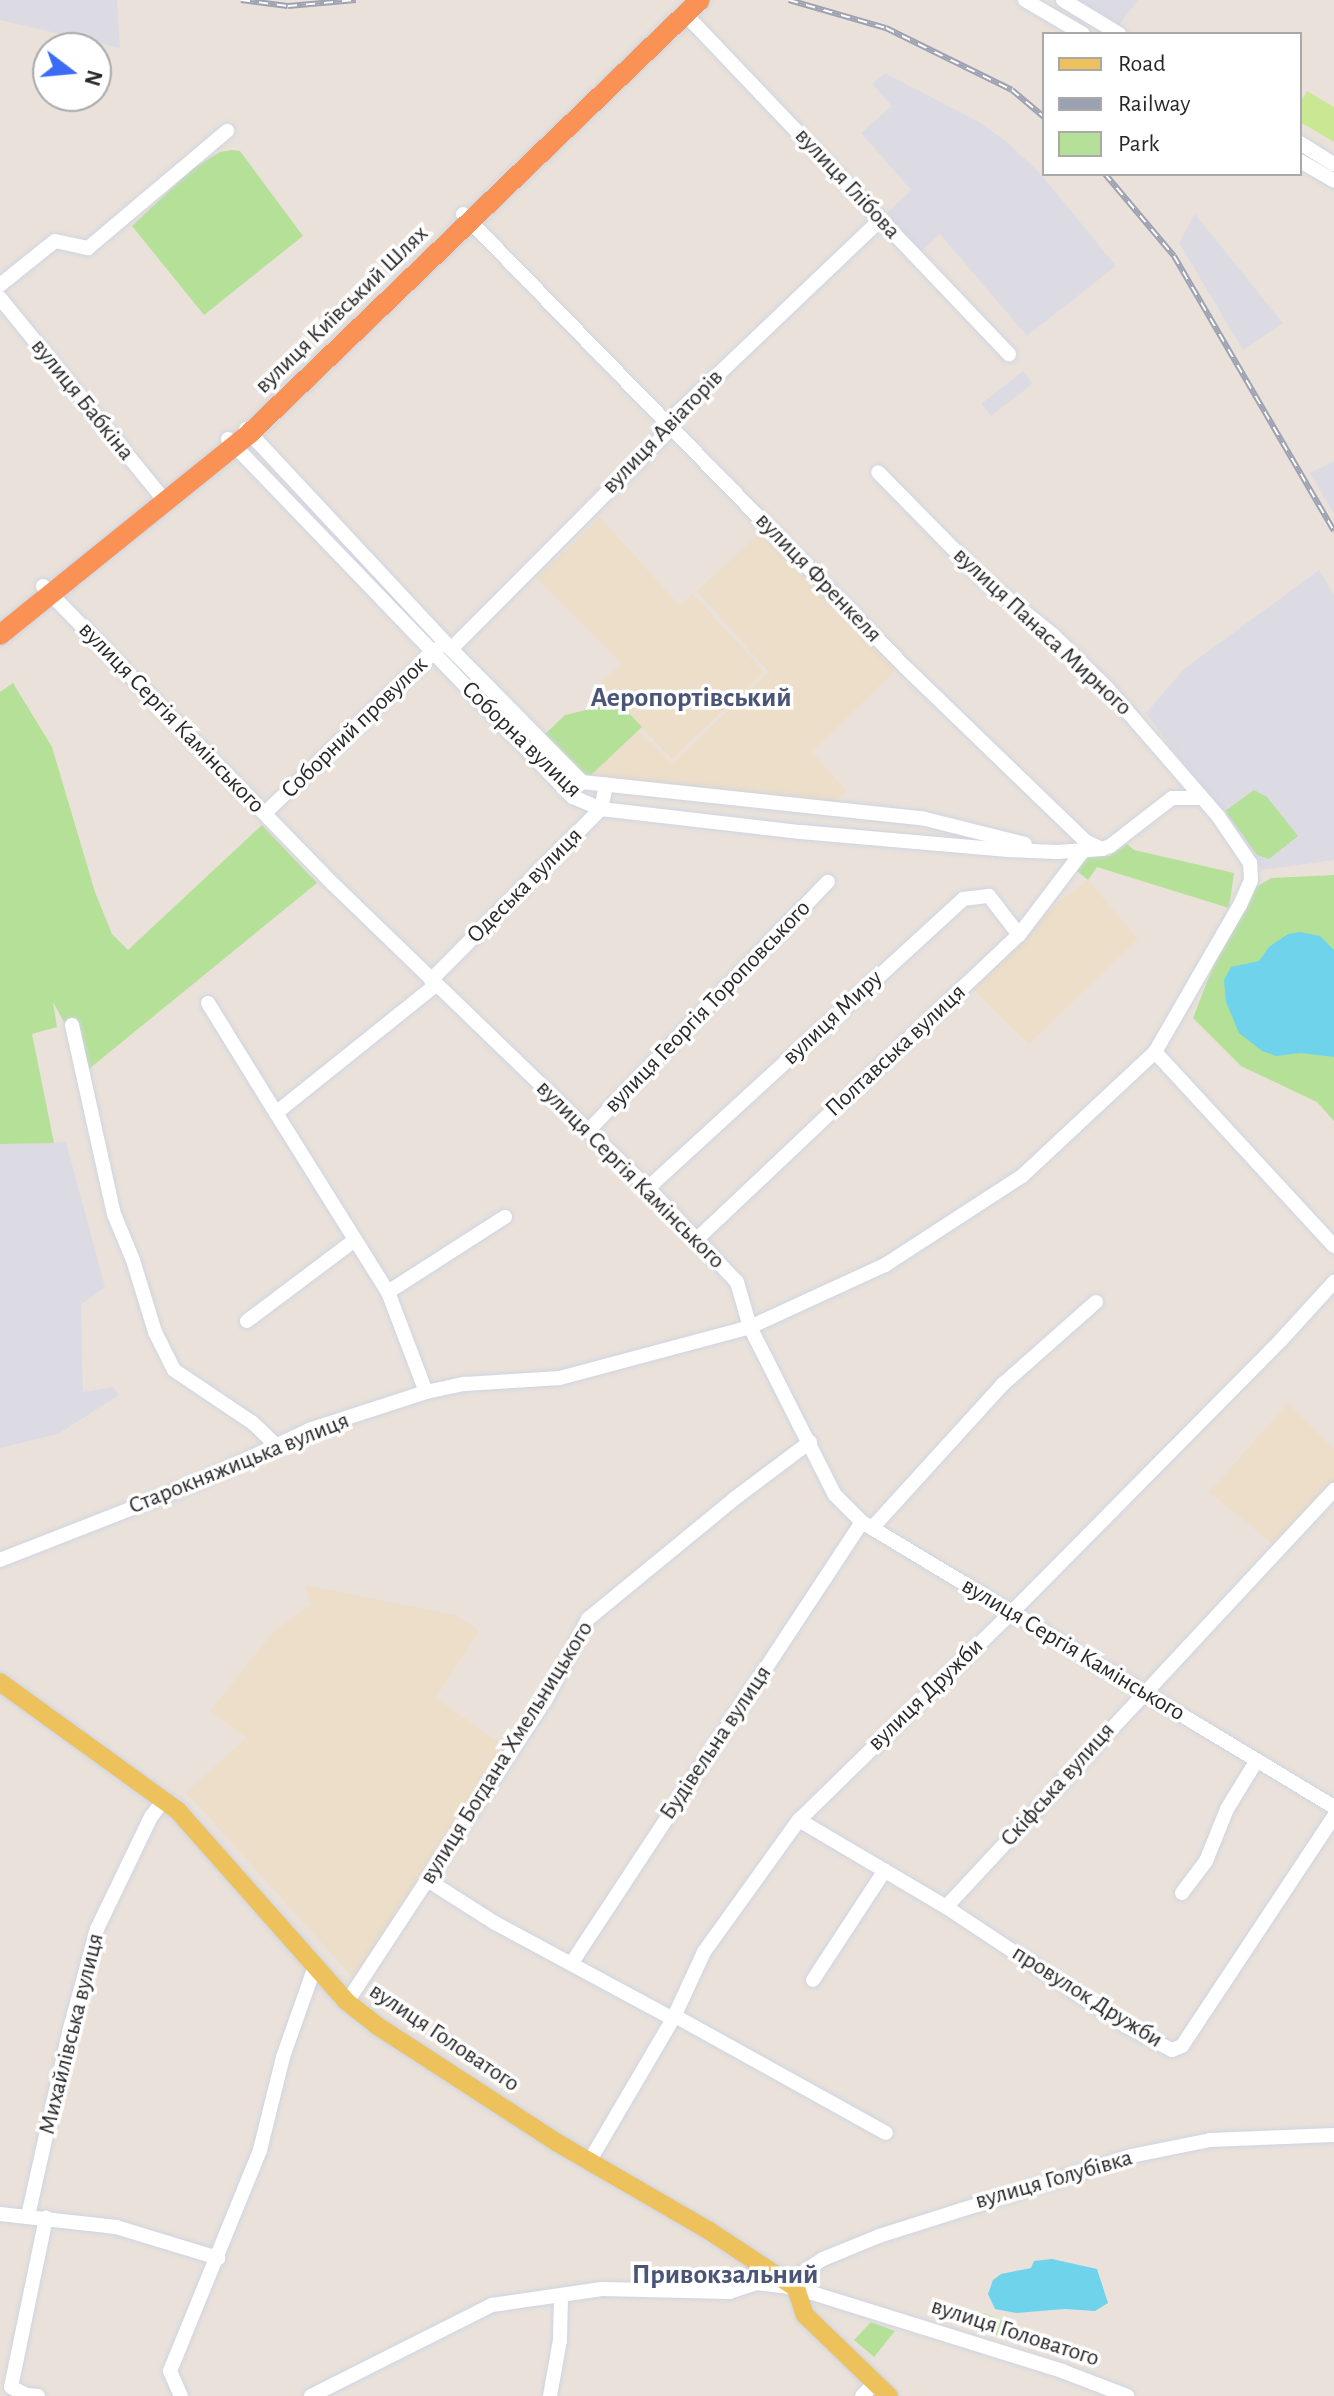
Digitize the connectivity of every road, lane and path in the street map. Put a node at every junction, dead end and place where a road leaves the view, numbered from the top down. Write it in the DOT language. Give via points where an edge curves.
graph roads {
  1 [pos="1025,0"];
  2 [pos="1063,0"];
  3 [pos="689,5"];
  4 [pos="1080,32"];
  5 [pos="1116,32"];
  6 [pos="227,131"];
  7 [pos="1302,144"];
  8 [pos="1302,162"];
  9 [pos="1334,164"];
  10 [pos="1334,181"];
  11 [pos="467,218"];
  12 [pos="880,220"];
  13 [pos="0,285"];
  14 [pos="0,298"];
  15 [pos="1009,354"];
  16 [pos="667,423"];
  17 [pos="239,436"];
  18 [pos="878,472"];
  19 [pos="163,499"];
  20 [pos="47,590"];
  21 [pos="0,620"];
  22 [pos="0,635"];
  23 [pos="448,645"];
  24 [pos="432,654"];
  25 [pos="606,785"];
  26 [pos="1199,798"];
  27 [pos="601,809"];
  28 [pos="265,813"];
  29 [pos="1102,849"];
  30 [pos="1083,851"];
  31 [pos="1057,852"];
  32 [pos="828,882"];
  33 [pos="1019,935"];
  34 [pos="434,982"];
  35 [pos="208,1003"];
  36 [pos="72,1025"];
  37 [pos="1155,1052"];
  38 [pos="276,1113"];
  39 [pos="588,1131"];
  40 [pos="648,1188"];
  41 [pos="505,1217"];
  42 [pos="697,1239"];
  43 [pos="355,1240"];
  44 [pos="1334,1246"];
  45 [pos="1334,1282"];
  46 [pos="388,1292"];
  47 [pos="1096,1302"];
  48 [pos="247,1321"];
  49 [pos="750,1327"];
  50 [pos="426,1392"];
  51 [pos="810,1442"];
  52 [pos="276,1445"];
  53 [pos="1334,1490"];
  54 [pos="867,1525"];
  55 [pos="0,1560"];
  56 [pos="1010,1614"];
  57 [pos="0,1682"];
  58 [pos="1144,1691"];
  59 [pos="1257,1760"];
  60 [pos="164,1800"];
  61 [pos="1334,1807"];
  62 [pos="1334,1816"];
  63 [pos="799,1820"];
  64 [pos="885,1870"];
  65 [pos="429,1881"];
  66 [pos="1182,1893"];
  67 [pos="946,1907"];
  68 [pos="571,1964"];
  69 [pos="315,1966"];
  70 [pos="813,1980"];
  71 [pos="347,2002"];
  72 [pos="674,2017"];
  73 [pos="886,2133"];
  74 [pos="1334,2135"];
  75 [pos="589,2162"];
  76 [pos="0,2214"];
  77 [pos="28,2216"];
  78 [pos="46,2218"];
  79 [pos="218,2258"];
  80 [pos="796,2288"];
  81 [pos="561,2296"];
  82 [pos="882,2389"];
  83 [pos="38,2396"];
  84 [pos="181,2396"];
  85 [pos="311,2396"];
  86 [pos="550,2396"];
  87 [pos="862,2396"];
  88 [pos="1127,2396"];
  1 -- 4 [label="street"];
  2 -- 5 [label="street"];
  3 -- 11 [label="highway, вулиця Київський Шлях"];
  3 -- 12 [label="street, вулиця Глібова"];
  6 -- 13 [label="street" via="88,248 55,241"];
  7 -- 9 [label="street"];
  8 -- 10 [label="street"];
  11 -- 16 [label="street, вулиця Френкеля"];
  11 -- 17 [label="highway, вулиця Київський Шлях"];
  12 -- 15 [label="street, вулиця Глібова"];
  12 -- 16 [label="street, вулиця Авіаторів"];
  14 -- 19 [label="street, вулиця Бабкіна"];
  16 -- 23 [label="street, вулиця Авіаторів" via="665,434"];
  16 -- 29 [label="street, вулиця Френкеля" via="904,666 1066,824"];
  17 -- 19 [label="highway, вулиця Київський Шлях"];
  17 -- 23 [label="street, Соборна вулиця"];
  17 -- 24 [label="street, Соборна вулиця"];
  18 -- 26 [label="street, вулиця Панаса Мирного" via="982,578 1053,635 1107,688 1175,763"];
  19 -- 20 [label="highway, вулиця Київський Шлях"];
  20 -- 21 [label="highway, вулиця Київський Шлях"];
  20 -- 22 [label="highway, вулиця Київський Шлях"];
  20 -- 28 [label="street, вулиця Сергія Камінського"];
  23 -- 24 [label="street, Соборний провулок"];
  23 -- 25 [label="street, Соборна вулиця" via="582,782"];
  24 -- 27 [label="street, Соборна вулиця" via="573,797"];
  24 -- 28 [label="street, Соборний провулок"];
  25 -- 27 [label="street, Одеська вулиця"];
  25 -- 31 [label="street, Соборна вулиця" via="921,818"];
  26 -- 29 [label="street" via="1172,798 1120,841"];
  26 -- 37 [label="street, Старокняжицька вулиця" via="1244,852 1251,880"];
  27 -- 31 [label="street, Соборна вулиця" via="801,832"];
  27 -- 34 [label="street, Одеська вулиця"];
  28 -- 34 [label="street, вулиця Сергія Камінського"];
  29 -- 30 [label="street, Соборна вулиця"];
  30 -- 31 [label="street, Соборна вулиця"];
  30 -- 33 [label="street, Полтавська вулиця"];
  32 -- 39 [label="street, вулиця Георгія Тороповського"];
  33 -- 40 [label="street, вулиця Миру" via="989,896 963,899"];
  33 -- 42 [label="street, Полтавська вулиця"];
  34 -- 38 [label="street, Одеська вулиця"];
  34 -- 39 [label="street, вулиця Сергія Камінського"];
  35 -- 38 [label="street"];
  36 -- 52 [label="street" via="114,1214 155,1332 174,1370 253,1423"];
  37 -- 44 [label="street"];
  37 -- 49 [label="street, Старокняжицька вулиця" via="1022,1176 885,1265"];
  38 -- 43 [label="street"];
  39 -- 40 [label="street, вулиця Сергія Камінського"];
  40 -- 42 [label="street, вулиця Сергія Камінського"];
  41 -- 46 [label="street"];
  42 -- 49 [label="street, вулиця Сергія Камінського" via="737,1282"];
  43 -- 46 [label="street"];
  43 -- 48 [label="street"];
  45 -- 56 [label="street, вулиця Дружби"];
  46 -- 50 [label="street"];
  47 -- 54 [label="street, Будівельна вулиця" via="1003,1384"];
  49 -- 50 [label="street, Старокняжицька вулиця" via="560,1378"];
  49 -- 51 [label="street, вулиця Сергія Камінського"];
  50 -- 52 [label="street, Старокняжицька вулиця"];
  51 -- 54 [label="street, вулиця Сергія Камінського" via="835,1495"];
  51 -- 65 [label="street, вулиця Богдана Хмельницького" via="588,1619 545,1701"];
  52 -- 55 [label="street, Старокняжицька вулиця" via="196,1483"];
  53 -- 58 [label="street, Скіфська вулиця"];
  54 -- 56 [label="street, вулиця Сергія Камінського"];
  54 -- 68 [label="street, Будівельна вулиця"];
  56 -- 58 [label="street, вулиця Сергія Камінського"];
  56 -- 63 [label="street, вулиця Дружби"];
  57 -- 60 [label="main road, вулиця Головатого"];
  58 -- 59 [label="street, вулиця Сергія Камінського"];
  58 -- 67 [label="street, Скіфська вулиця"];
  59 -- 61 [label="street, вулиця Сергія Камінського"];
  59 -- 66 [label="street" via="1227,1809 1206,1861"];
  60 -- 69 [label="main road, вулиця Головатого" via="195,1828"];
  60 -- 77 [label="street, Михайлівська вулиця" via="97,1929"];
  62 -- 67 [label="street, провулок Дружби" via="1182,2046 1172,2050 1126,2026"];
  63 -- 64 [label="street, провулок Дружби"];
  63 -- 72 [label="street, вулиця Дружби" via="704,1952"];
  64 -- 67 [label="street, провулок Дружби"];
  64 -- 70 [label="street"];
  65 -- 68 [label="street"];
  65 -- 71 [label="street, вулиця Богдана Хмельницького"];
  68 -- 72 [label="street"];
  69 -- 71 [label="main road, вулиця Головатого"];
  69 -- 79 [label="street" via="283,2057 260,2150"];
  71 -- 75 [label="main road, вулиця Головатого"];
  72 -- 73 [label="street"];
  72 -- 75 [label="street, вулиця Дружби"];
  74 -- 80 [label="street, вулиця Голубівка" via="1210,2140 1131,2156 879,2236 823,2259 802,2273"];
  75 -- 80 [label="main road, вулиця Головатого"];
  76 -- 77 [label="street"];
  77 -- 78 [label="street"];
  78 -- 79 [label="street" via="116,2227"];
  78 -- 83 [label="street" via="11,2387"];
  79 -- 84 [label="street" via="170,2371"];
  80 -- 81 [label="street" via="757,2283 729,2292 602,2289"];
  80 -- 82 [label="main road" via="805,2315"];
  80 -- 88 [label="street, вулиця Головатого"];
  81 -- 85 [label="street" via="492,2305"];
  81 -- 86 [label="street"];
  82 -- 87 [label="street"];
}
